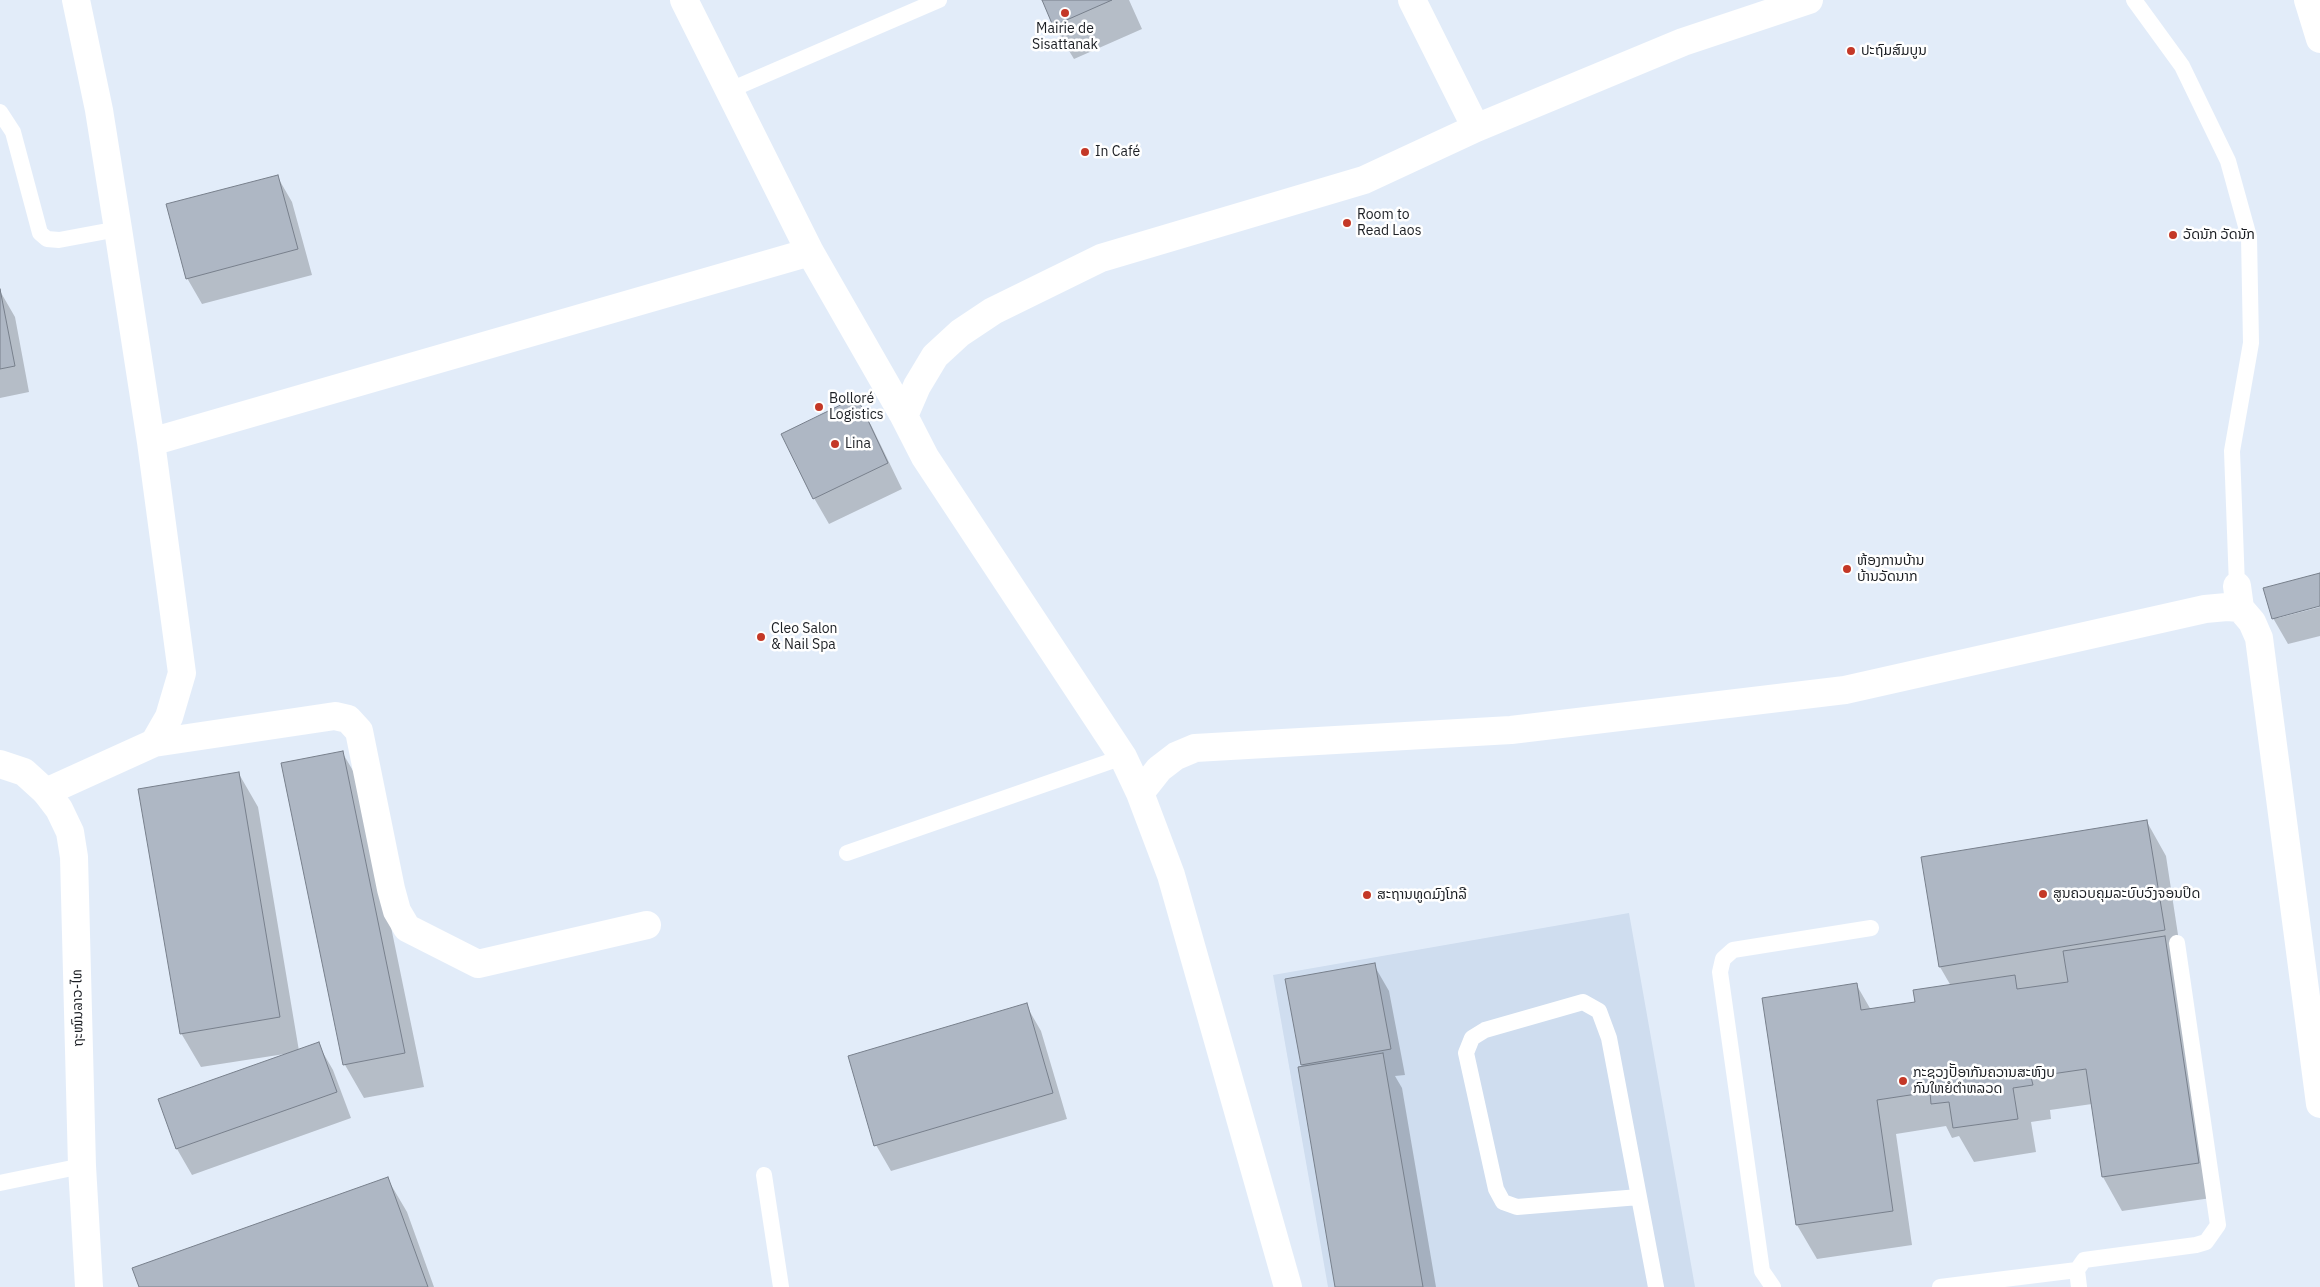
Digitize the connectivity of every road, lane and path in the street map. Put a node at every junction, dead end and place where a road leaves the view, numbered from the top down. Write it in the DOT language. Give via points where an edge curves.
graph roads {
  1 [pos="76,0"];
  2 [pos="684,0"];
  3 [pos="939,0"];
  4 [pos="1412,0"];
  5 [pos="1810,0"];
  6 [pos="2134,0"];
  7 [pos="2308,0"];
  8 [pos="2320,39"];
  9 [pos="730,90"];
  10 [pos="0,112"];
  11 [pos="1476,128"];
  12 [pos="118,230"];
  13 [pos="810,252"];
  14 [pos="904,416"];
  15 [pos="151,442"];
  16 [pos="2239,597"];
  17 [pos="154,743"];
  18 [pos="1123,757"];
  19 [pos="0,764"];
  20 [pos="46,792"];
  21 [pos="1140,793"];
  22 [pos="847,853"];
  23 [pos="647,925"];
  24 [pos="1871,928"];
  25 [pos="2177,943"];
  26 [pos="2320,1104"];
  27 [pos="82,1166"];
  28 [pos="764,1175"];
  29 [pos="0,1183"];
  30 [pos="1639,1197"];
  31 [pos="2077,1270"];
  32 [pos="89,1287"];
  33 [pos="781,1287"];
  34 [pos="1288,1287"];
  35 [pos="1656,1287"];
  36 [pos="1773,1287"];
  37 [pos="1940,1287"];
  38 [pos="2079,1287"];
  1 -- 12 [label="street" via="99,110"];
  2 -- 9 [label="street"];
  3 -- 9 [label="lane"];
  4 -- 11 [label="street"];
  5 -- 11 [label="street" via="1682,42"];
  6 -- 16 [label="lane" via="2182,66 2228,162 2249,237 2251,343 2232,451"];
  7 -- 8 [label="street"];
  9 -- 13 [label="street"];
  10 -- 12 [label="lane" via="13,132 40,233 47,239 60,240"];
  11 -- 14 [label="street" via="1364,180 1102,258 993,310 935,356"];
  12 -- 15 [label="street"];
  13 -- 14 [label="street"];
  13 -- 15 [label="street"];
  14 -- 18 [label="street" via="925,457"];
  15 -- 17 [label="street" via="182,673 168,717"];
  16 -- 21 [label="street" via="2227,606 1845,690 1511,730 1195,748 1176,756 1159,769"];
  16 -- 26 [label="street" via="2259,638"];
  17 -- 20 [label="street"];
  17 -- 23 [label="street" via="335,716 348,719 359,731 397,912 407,928 478,964"];
  18 -- 21 [label="street"];
  18 -- 22 [label="lane"];
  19 -- 20 [label="street, ຖະໜົນລາວ-ໄທ" via="24,772"];
  20 -- 27 [label="street, ຖະໜົນລາວ-ໄທ" via="59,808 70,832 74,857"];
  21 -- 34 [label="street" via="1171,875"];
  24 -- 36 [label="lane" via="1733,950 1724,959 1720,972 1762,1272"];
  25 -- 31 [label="lane" via="2218,1225 2206,1242 2084,1260"];
  27 -- 29 [label="lane"];
  27 -- 32 [label="street, ຖະໜົນລາວ-ໄທ"];
  28 -- 33 [label="lane"];
  30 -- 30 [label="lane" via="1517,1207 1503,1202 1496,1189 1466,1054 1472,1038 1485,1030 1583,1002 1599,1011 1609,1038"];
  30 -- 35 [label="lane"];
  31 -- 37 [label="lane"];
  31 -- 38 [label="lane"];
}
